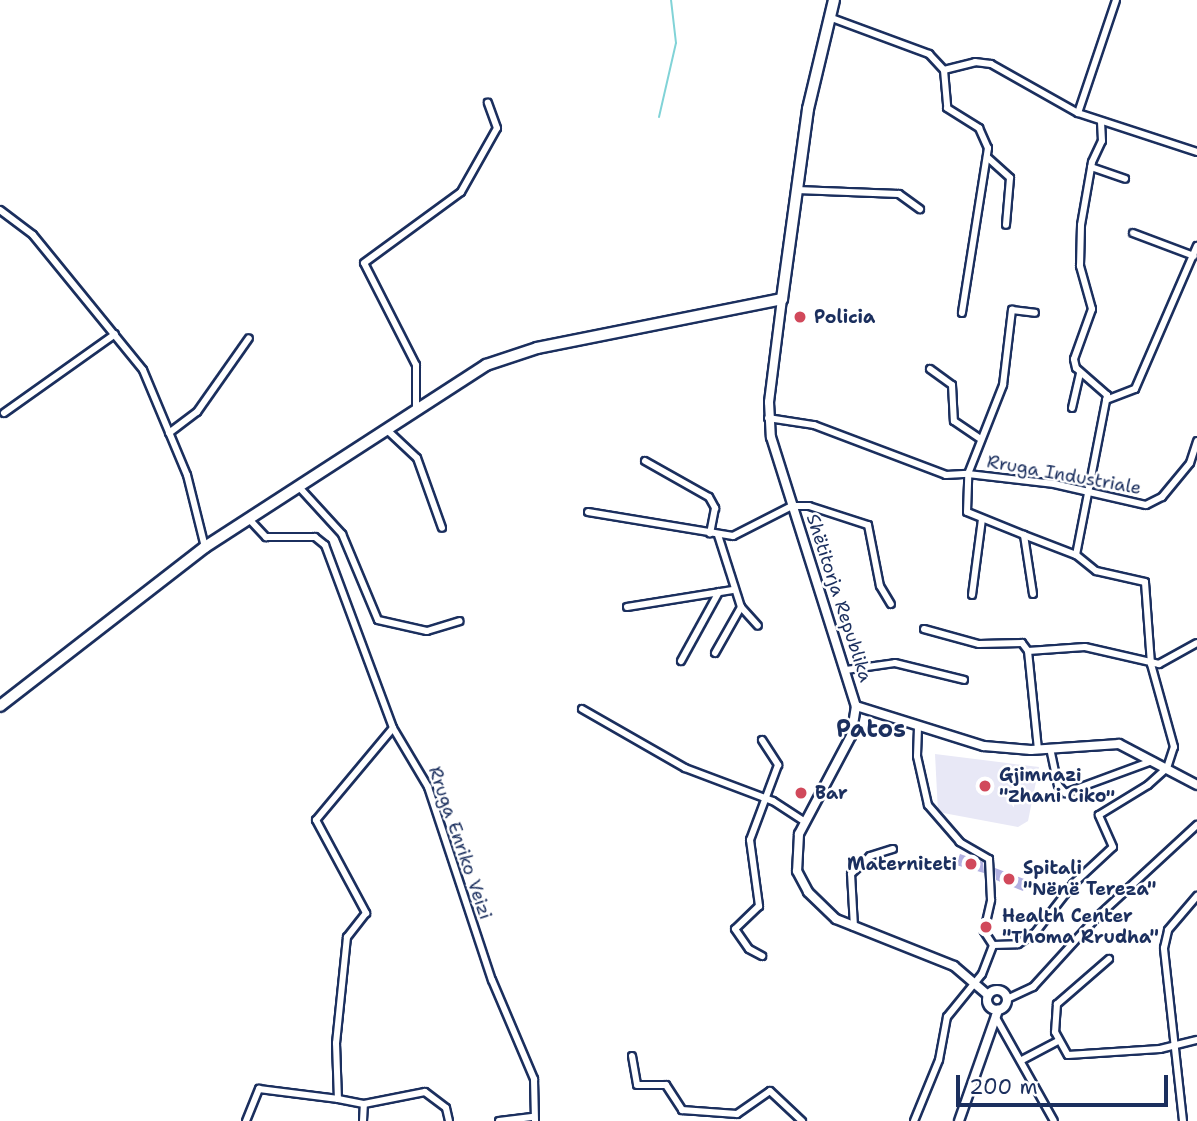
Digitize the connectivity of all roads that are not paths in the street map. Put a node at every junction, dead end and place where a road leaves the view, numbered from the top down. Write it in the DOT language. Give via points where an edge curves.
graph roads {
  1 [pos="834,0"];
  2 [pos="1116,0"];
  3 [pos="829,17"];
  4 [pos="944,70"];
  5 [pos="488,103"];
  6 [pos="1078,113"];
  7 [pos="1101,121"];
  8 [pos="1197,152"];
  9 [pos="987,157"];
  10 [pos="1091,167"];
  11 [pos="1125,180"];
  12 [pos="797,190"];
  13 [pos="920,209"];
  14 [pos="0,210"];
  15 [pos="1006,225"];
  16 [pos="1133,233"];
  17 [pos="1197,246"];
  18 [pos="1194,256"];
  19 [pos="782,299"];
  20 [pos="962,313"];
  21 [pos="1035,313"];
  22 [pos="115,334"];
  23 [pos="249,338"];
  24 [pos="930,369"];
  25 [pos="1080,373"];
  26 [pos="1106,400"];
  27 [pos="1072,408"];
  28 [pos="416,410"];
  29 [pos="4,413"];
  30 [pos="768,418"];
  31 [pos="386,429"];
  32 [pos="169,433"];
  33 [pos="981,439"];
  34 [pos="1197,442"];
  35 [pos="645,461"];
  36 [pos="1194,463"];
  37 [pos="968,474"];
  38 [pos="299,486"];
  39 [pos="1085,492"];
  40 [pos="792,506"];
  41 [pos="588,512"];
  42 [pos="249,519"];
  43 [pos="982,519"];
  44 [pos="442,528"];
  45 [pos="714,535"];
  46 [pos="1024,535"];
  47 [pos="205,547"];
  48 [pos="1076,555"];
  49 [pos="733,590"];
  50 [pos="719,592"];
  51 [pos="1033,594"];
  52 [pos="972,595"];
  53 [pos="891,604"];
  54 [pos="627,607"];
  55 [pos="741,607"];
  56 [pos="459,621"];
  57 [pos="758,626"];
  58 [pos="924,629"];
  59 [pos="1197,643"];
  60 [pos="1028,651"];
  61 [pos="715,653"];
  62 [pos="681,661"];
  63 [pos="1150,664"];
  64 [pos="846,670"];
  65 [pos="964,680"];
  66 [pos="0,706"];
  67 [pos="856,706"];
  68 [pos="582,709"];
  69 [pos="393,728"];
  70 [pos="918,729"];
  71 [pos="762,740"];
  72 [pos="1050,748"];
  73 [pos="1038,749"];
  74 [pos="1154,760"];
  75 [pos="1167,768"];
  76 [pos="1197,785"];
  77 [pos="761,798"];
  78 [pos="804,821"];
  79 [pos="1197,825"];
  80 [pos="893,849"];
  81 [pos="1197,896"];
  82 [pos="853,929"];
  83 [pos="993,945"];
  84 [pos="762,957"];
  85 [pos="1109,960"];
  86 [pos="976,981"];
  87 [pos="988,995"];
  88 [pos="1007,999"];
  89 [pos="996,1013"];
  90 [pos="1197,1040"];
  91 [pos="1058,1041"];
  92 [pos="1172,1045"];
  93 [pos="632,1056"];
  94 [pos="1021,1060"];
  95 [pos="338,1099"];
  96 [pos="364,1104"];
  97 [pos="738,1117"];
  98 [pos="534,1119"];
  99 [pos="246,1121"];
  100 [pos="363,1121"];
  101 [pos="449,1121"];
  102 [pos="499,1121"];
  103 [pos="802,1121"];
  104 [pos="914,1121"];
  105 [pos="959,1121"];
  106 [pos="1054,1121"];
  107 [pos="1183,1121"];
  1 -- 3 [label="main road"];
  2 -- 6 [label="street"];
  3 -- 4 [label="street" via="929,54"];
  3 -- 12 [label="main road"];
  4 -- 6 [label="street" via="991,64"];
  4 -- 9 [label="street" via="947,108 984,133"];
  5 -- 28 [label="street" via="497,128 461,192 364,263 416,365"];
  6 -- 7 [label="street"];
  7 -- 8 [label="street"];
  7 -- 10 [label="street" via="1102,141"];
  9 -- 15 [label="street" via="1010,178"];
  9 -- 20 [label="street"];
  10 -- 11 [label="street"];
  10 -- 25 [label="street" via="1080,265 1092,309 1074,359"];
  12 -- 13 [label="street" via="892,193"];
  12 -- 19 [label="main road"];
  14 -- 22 [label="street" via="33,235"];
  16 -- 18 [label="street"];
  17 -- 18 [label="street"];
  18 -- 26 [label="street" via="1135,389"];
  19 -- 28 [label="main road" via="512,355"];
  19 -- 30 [label="main road, Shëtitorja Republika"];
  21 -- 33 [label="street" via="1012,310 1003,385"];
  22 -- 29 [label="street"];
  22 -- 32 [label="street" via="143,370"];
  23 -- 32 [label="street" via="197,412"];
  24 -- 33 [label="street" via="952,385 954,421"];
  25 -- 26 [label="street" via="1103,388"];
  25 -- 27 [label="street"];
  26 -- 39 [label="street"];
  28 -- 31 [label="main road"];
  30 -- 37 [label="street" via="814,425 946,475"];
  30 -- 40 [label="main road, Shëtitorja Republika"];
  31 -- 38 [label="main road"];
  31 -- 44 [label="street" via="417,458"];
  32 -- 47 [label="street" via="187,475"];
  33 -- 37 [label="street"];
  34 -- 36 [label="street, Rruga Industriale"];
  35 -- 45 [label="street" via="709,497 715,508"];
  36 -- 39 [label="street, Rruga Industriale" via="1152,504"];
  37 -- 39 [label="street, Rruga Industriale"];
  37 -- 43 [label="street, Rruga Industriale" via="965,508"];
  38 -- 42 [label="main road"];
  38 -- 56 [label="street" via="342,534 378,620 427,631"];
  39 -- 48 [label="street"];
  40 -- 45 [label="street" via="744,532"];
  40 -- 53 [label="street" via="868,525 880,586"];
  40 -- 64 [label="main road, Shëtitorja Republika"];
  41 -- 45 [label="street"];
  42 -- 47 [label="main road"];
  42 -- 69 [label="street, Rruga Enriko Veizi" via="266,537 315,537 325,545"];
  43 -- 46 [label="street"];
  43 -- 52 [label="street"];
  45 -- 49 [label="street"];
  46 -- 48 [label="street"];
  46 -- 51 [label="street"];
  47 -- 66 [label="main road"];
  48 -- 63 [label="street" via="1096,571 1132,576 1147,585"];
  49 -- 50 [label="street"];
  49 -- 55 [label="street"];
  50 -- 54 [label="street"];
  50 -- 62 [label="street"];
  55 -- 57 [label="street"];
  55 -- 61 [label="street"];
  58 -- 60 [label="street" via="979,644 1022,643"];
  59 -- 63 [label="street" via="1170,661"];
  60 -- 63 [label="street" via="1085,647"];
  60 -- 73 [label="street"];
  63 -- 75 [label="street" via="1173,737"];
  64 -- 65 [label="street" via="895,663"];
  64 -- 67 [label="main road, Shëtitorja Republika"];
  67 -- 70 [label="main road"];
  67 -- 78 [label="main road, Shëtitorja Republika" via="851,736"];
  68 -- 77 [label="street" via="685,768"];
  69 -- 95 [label="street" via="316,820 366,913 347,937 335,1043"];
  69 -- 98 [label="street, Rruga Enriko Veizi" via="428,787 492,979 534,1079"];
  70 -- 73 [label="main road" via="968,744"];
  70 -- 83 [label="street" via="917,756 928,805 960,842 989,859 991,900 984,931"];
  71 -- 77 [label="street" via="778,765"];
  72 -- 73 [label="main road"];
  72 -- 74 [label="main road" via="1119,744"];
  72 -- 74 [label="street" via="1058,785 1065,793"];
  74 -- 75 [label="main road"];
  75 -- 76 [label="main road"];
  75 -- 83 [label="street" via="1100,815 1113,847 1073,884 1035,933 1018,944"];
  77 -- 78 [label="street"];
  77 -- 84 [label="street" via="750,839 759,909 735,929"];
  78 -- 82 [label="main road, Shëtitorja Republika" via="796,858 802,882 826,911"];
  79 -- 88 [label="street" via="1095,919 1033,987"];
  80 -- 82 [label="street" via="870,856 851,873"];
  81 -- 92 [label="street" via="1165,938"];
  82 -- 86 [label="main road, Shëtitorja Republika" via="954,966"];
  83 -- 86 [label="street"];
  85 -- 91 [label="street" via="1056,1004"];
  86 -- 87 [label="main road, Shëtitorja Republika"];
  86 -- 104 [label="street" via="947,1017 939,1060"];
  87 -- 88 [label="main road" via="998,990"];
  87 -- 89 [label="main road, Shëtitorja Republika" via="988,1004"];
  88 -- 89 [label="main road"];
  89 -- 94 [label="street"];
  89 -- 105 [label="main road"];
  90 -- 92 [label="street"];
  91 -- 92 [label="street" via="1076,1059"];
  91 -- 94 [label="street"];
  92 -- 107 [label="street"];
  93 -- 97 [label="street" via="637,1085 666,1085 682,1110"];
  94 -- 106 [label="street"];
  95 -- 96 [label="street"];
  95 -- 99 [label="street" via="259,1089"];
  96 -- 100 [label="street"];
  96 -- 101 [label="street" via="425,1092 446,1108"];
  97 -- 103 [label="street" via="770,1091"];
  98 -- 102 [label="street"];
}
